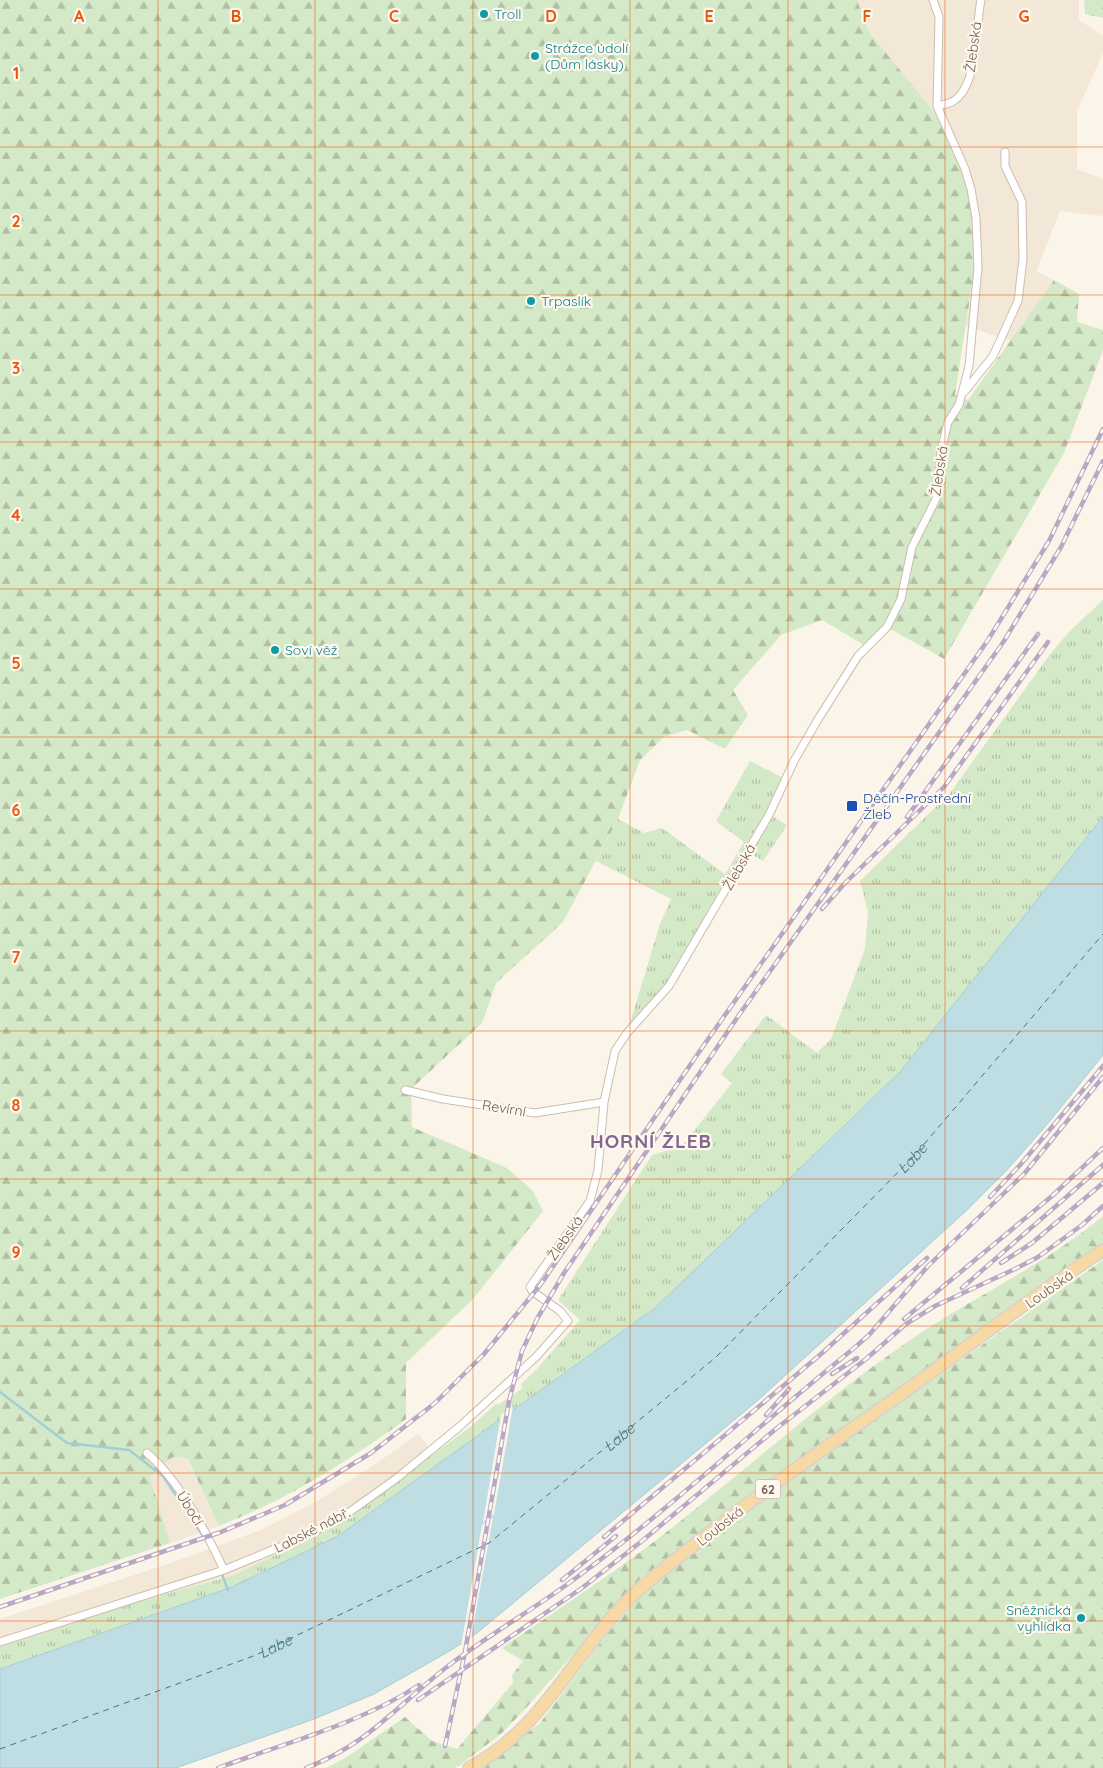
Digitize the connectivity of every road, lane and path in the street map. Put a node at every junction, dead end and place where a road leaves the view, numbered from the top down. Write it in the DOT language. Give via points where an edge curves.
graph roads {
  1 [pos="933,0"];
  2 [pos="980,0"];
  3 [pos="937,106"];
  4 [pos="1005,152"];
  5 [pos="963,393"];
  6 [pos="405,1090"];
  7 [pos="604,1102"];
  8 [pos="1103,1250"];
  9 [pos="568,1321"];
  10 [pos="148,1453"];
  11 [pos="224,1570"];
  12 [pos="0,1642"];
  13 [pos="469,1768"];
  1 -- 3 [label="street, Žlebská" via="939,17"];
  2 -- 3 [label="street, Žlebská" via="967,85 952,102"];
  3 -- 5 [label="street, Žlebská" via="965,169 976,218 977,284 969,366"];
  4 -- 5 [label="street, Žlebská" via="1005,166 1022,202 1023,259 1018,301 994,356"];
  5 -- 7 [label="street, Žlebská" via="948,422 940,451 936,499 912,548 901,599 887,627 858,656 818,721 794,761 769,814 669,986 615,1051"];
  6 -- 7 [label="street, Revírní" via="536,1113"];
  7 -- 9 [label="street, Žlebská" via="598,1170 590,1201 530,1287"];
  8 -- 13 [label="main road, Loubská / 62" via="753,1499 640,1589 603,1629 535,1718"];
  9 -- 11 [label="street, Labské nábř." via="529,1364 397,1478 344,1516 299,1539"];
  10 -- 11 [label="street, Úbočí" via="164,1466"];
  11 -- 12 [label="street, Labské nábř."];
}
